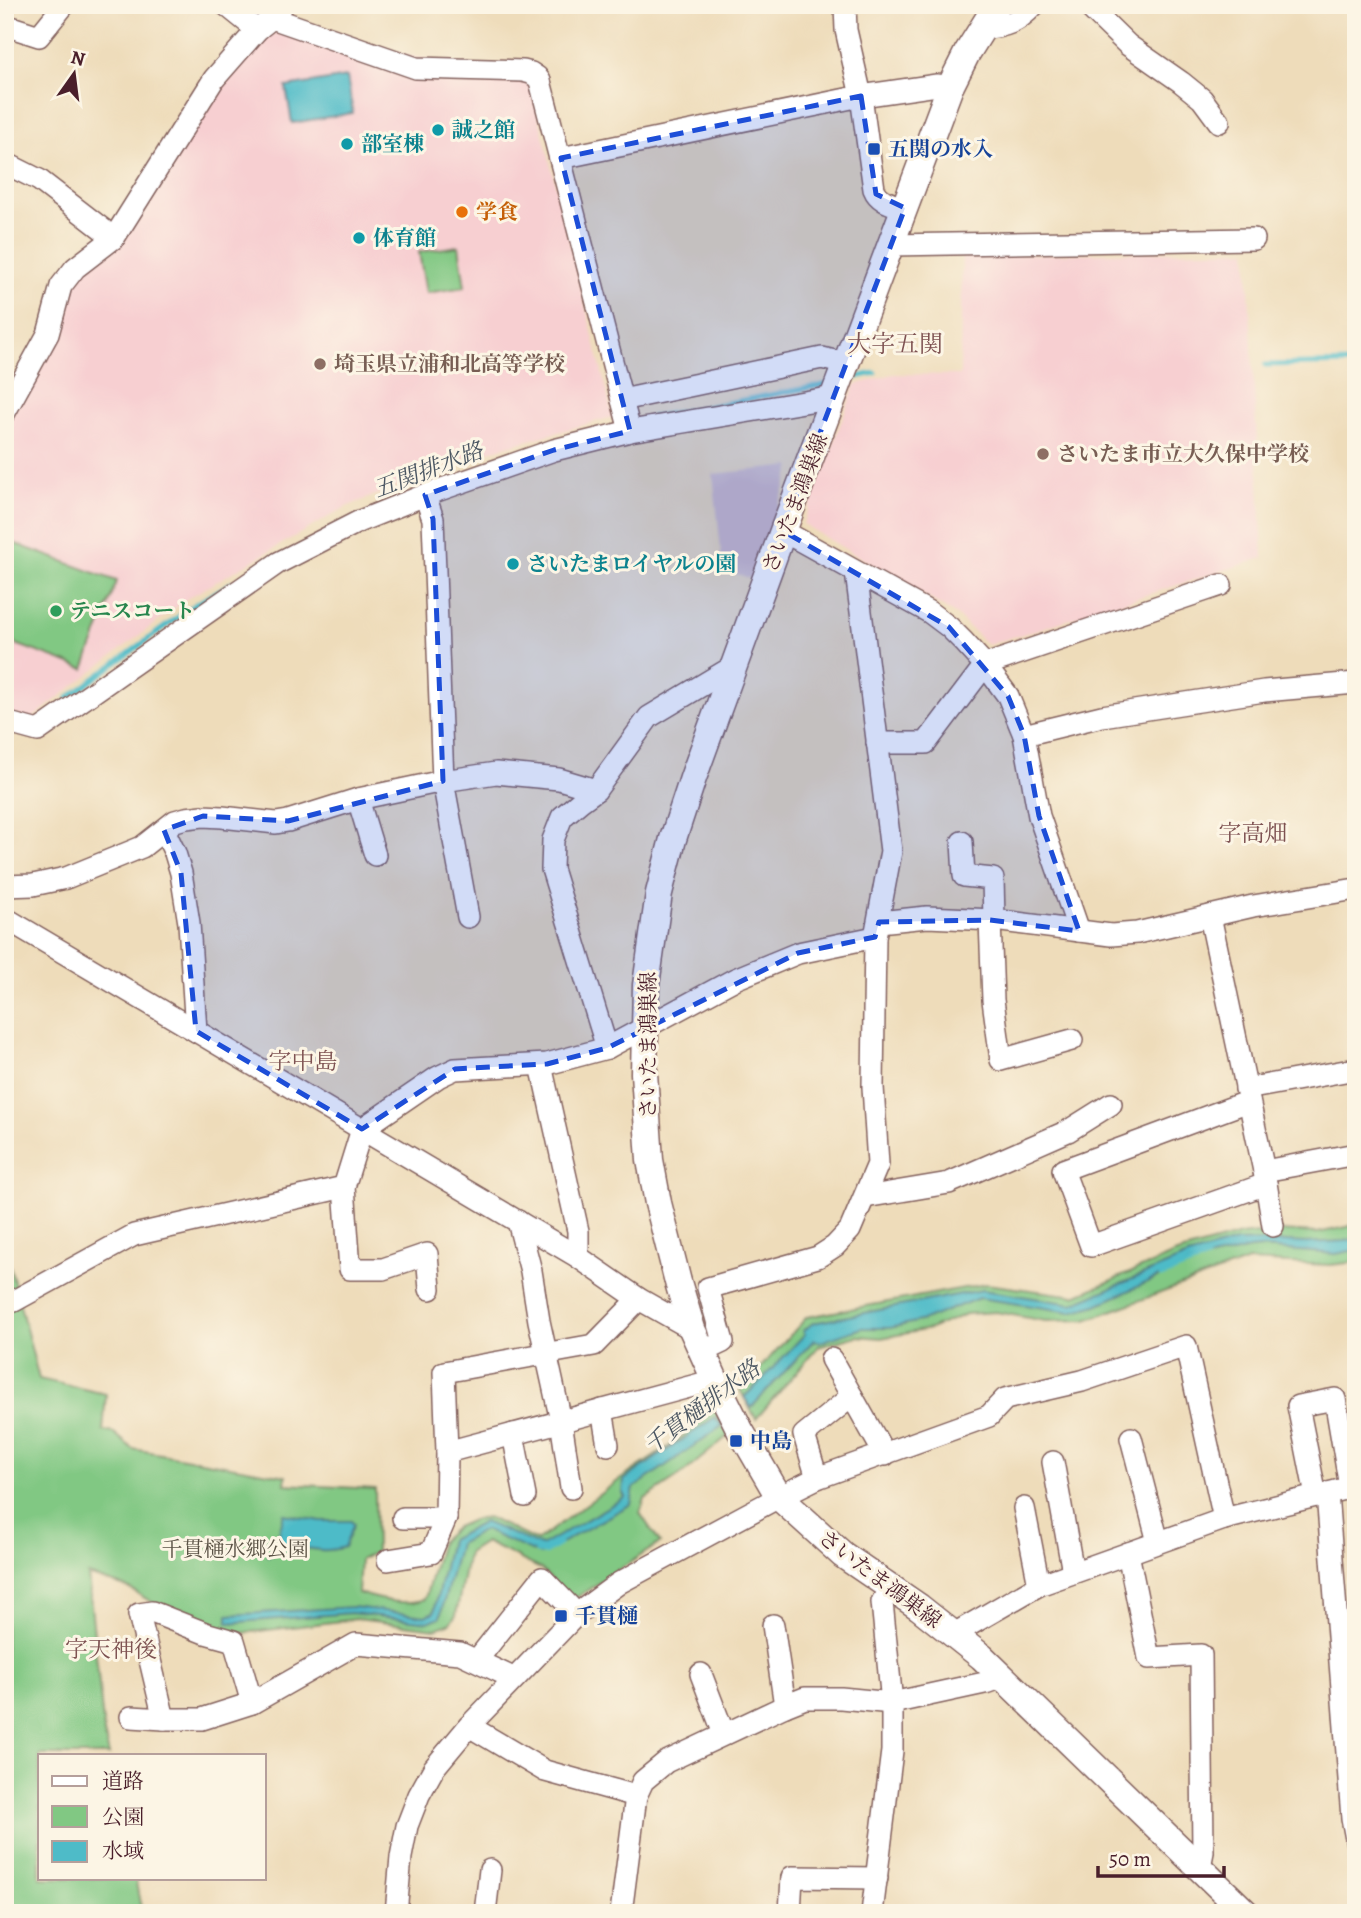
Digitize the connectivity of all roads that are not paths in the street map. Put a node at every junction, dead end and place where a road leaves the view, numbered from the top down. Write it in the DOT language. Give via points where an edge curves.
graph roads {
  1 [pos="64,5"];
  2 [pos="226,5"];
  3 [pos="845,5"];
  4 [pos="997,5"];
  5 [pos="1034,5"];
  6 [pos="1087,5"];
  7 [pos="270,18"];
  8 [pos="5,26"];
  9 [pos="982,28"];
  10 [pos="950,87"];
  11 [pos="861,96"];
  12 [pos="1219,122"];
  13 [pos="561,158"];
  14 [pos="5,163"];
  15 [pos="905,208"];
  16 [pos="114,238"];
  17 [pos="1254,239"];
  18 [pos="891,245"];
  19 [pos="840,381"];
  20 [pos="622,400"];
  21 [pos="5,412"];
  22 [pos="630,431"];
  23 [pos="425,495"];
  24 [pos="783,531"];
  25 [pos="856,572"];
  26 [pos="1221,585"];
  27 [pos="985,665"];
  28 [pos="734,666"];
  29 [pos="1356,683"];
  30 [pos="5,722"];
  31 [pos="1024,735"];
  32 [pos="877,743"];
  33 [pos="443,781"];
  34 [pos="596,790"];
  35 [pos="358,799"];
  36 [pos="164,830"];
  37 [pos="962,842"];
  38 [pos="375,855"];
  39 [pos="5,886"];
  40 [pos="1356,889"];
  41 [pos="5,901"];
  42 [pos="1210,916"];
  43 [pos="468,917"];
  44 [pos="992,920"];
  45 [pos="13,923"];
  46 [pos="877,929"];
  47 [pos="1079,932"];
  48 [pos="643,1027"];
  49 [pos="196,1031"];
  50 [pos="1072,1040"];
  51 [pos="607,1048"];
  52 [pos="541,1065"];
  53 [pos="1356,1069"];
  54 [pos="1247,1095"];
  55 [pos="1111,1104"];
  56 [pos="362,1129"];
  57 [pos="1356,1154"];
  58 [pos="1265,1177"];
  59 [pos="344,1187"];
  60 [pos="865,1197"];
  61 [pos="518,1222"];
  62 [pos="1273,1226"];
  63 [pos="578,1257"];
  64 [pos="430,1289"];
  65 [pos="639,1299"];
  66 [pos="14,1301"];
  67 [pos="697,1340"];
  68 [pos="546,1354"];
  69 [pos="831,1359"];
  70 [pos="720,1389"];
  71 [pos="852,1396"];
  72 [pos="602,1410"];
  73 [pos="561,1421"];
  74 [pos="513,1434"];
  75 [pos="1131,1438"];
  76 [pos="608,1445"];
  77 [pos="447,1452"];
  78 [pos="884,1455"];
  79 [pos="1053,1462"];
  80 [pos="817,1478"];
  81 [pos="1353,1487"];
  82 [pos="571,1488"];
  83 [pos="1322,1495"];
  84 [pos="525,1496"];
  85 [pos="779,1497"];
  86 [pos="1024,1508"];
  87 [pos="402,1518"];
  88 [pos="446,1518"];
  89 [pos="1224,1518"];
  90 [pos="1158,1542"];
  91 [pos="1129,1553"];
  92 [pos="388,1560"];
  93 [pos="1073,1572"];
  94 [pos="1039,1585"];
  95 [pos="890,1588"];
  96 [pos="577,1614"];
  97 [pos="773,1625"];
  98 [pos="954,1634"];
  99 [pos="477,1660"];
  100 [pos="702,1674"];
  101 [pos="1003,1677"];
  102 [pos="513,1678"];
  103 [pos="252,1703"];
  104 [pos="892,1703"];
  105 [pos="785,1706"];
  106 [pos="131,1717"];
  107 [pos="164,1720"];
  108 [pos="469,1726"];
  109 [pos="724,1734"];
  110 [pos="636,1796"];
  111 [pos="1356,1839"];
  112 [pos="1200,1867"];
  113 [pos="490,1870"];
  114 [pos="877,1878"];
  115 [pos="396,1913"];
  116 [pos="485,1913"];
  117 [pos="621,1913"];
  118 [pos="790,1913"];
  119 [pos="872,1913"];
  120 [pos="1246,1913"];
  1 -- 8 [label="street" via="39,36"];
  2 -- 7 [label="street"];
  3 -- 11 [label="street"];
  4 -- 9 [label="main road, さいたま鴻巣線"];
  5 -- 9 [label="street" via="1005,26"];
  6 -- 12 [label="street" via="1128,45 1202,99"];
  7 -- 13 [label="street" via="416,68 531,73 540,81"];
  7 -- 16 [label="street" via="214,79"];
  9 -- 10 [label="main road, さいたま鴻巣線"];
  10 -- 11 [label="street"];
  10 -- 15 [label="main road, さいたま鴻巣線"];
  11 -- 13 [label="street"];
  11 -- 15 [label="street" via="876,194"];
  13 -- 20 [label="street"];
  14 -- 16 [label="street" via="39,180"];
  15 -- 18 [label="main road, さいたま鴻巣線"];
  16 -- 21 [label="street" via="75,268 61,286 48,334"];
  17 -- 18 [label="street"];
  18 -- 19 [label="main road, さいたま鴻巣線"];
  19 -- 20 [label="street" via="822,358"];
  19 -- 22 [label="street"];
  19 -- 24 [label="main road, さいたま鴻巣線"];
  20 -- 22 [label="street"];
  22 -- 23 [label="street" via="554,450"];
  23 -- 30 [label="street" via="360,521 278,563 38,731"];
  23 -- 33 [label="street" via="433,519"];
  24 -- 25 [label="street"];
  24 -- 28 [label="main road, さいたま鴻巣線"];
  25 -- 27 [label="street" via="949,627"];
  25 -- 32 [label="street"];
  26 -- 27 [label="street"];
  27 -- 31 [label="street" via="1008,696"];
  27 -- 32 [label="street" via="926,743"];
  28 -- 34 [label="street" via="649,717"];
  28 -- 48 [label="main road, さいたま鴻巣線" via="693,778 659,894"];
  29 -- 31 [label="street" via="1264,691 1102,716"];
  31 -- 47 [label="street" via="1039,816"];
  32 -- 46 [label="street" via="891,851"];
  33 -- 34 [label="street" via="496,773 559,779"];
  33 -- 35 [label="street"];
  33 -- 43 [label="street"];
  34 -- 51 [label="street" via="562,817 554,840 552,869"];
  35 -- 36 [label="street" via="276,823 203,816 175,821"];
  35 -- 38 [label="street"];
  36 -- 39 [label="street" via="142,847 66,878"];
  36 -- 49 [label="street" via="175,853 187,910"];
  37 -- 44 [label="street" via="964,876 993,879"];
  40 -- 42 [label="street"];
  41 -- 45 [label="street"];
  42 -- 47 [label="street" via="1137,933"];
  42 -- 54 [label="street"];
  44 -- 46 [label="street" via="928,917"];
  44 -- 47 [label="street"];
  44 -- 50 [label="street" via="993,1000 1002,1060"];
  45 -- 49 [label="street"];
  46 -- 48 [label="street" via="798,953 735,979"];
  46 -- 60 [label="street" via="873,1087 878,1164"];
  48 -- 51 [label="street"];
  48 -- 67 [label="main road, さいたま鴻巣線" via="650,1160 678,1282"];
  49 -- 56 [label="street"];
  51 -- 52 [label="street"];
  52 -- 56 [label="street" via="455,1069"];
  52 -- 63 [label="street" via="578,1231"];
  53 -- 54 [label="street"];
  54 -- 58 [label="street"];
  54 -- 58 [label="street" via="1063,1170 1091,1246"];
  55 -- 60 [label="street" via="1068,1131 949,1183"];
  56 -- 59 [label="street"];
  56 -- 61 [label="street"];
  57 -- 58 [label="street"];
  58 -- 62 [label="street"];
  59 -- 64 [label="street" via="350,1269 383,1269 427,1254"];
  59 -- 66 [label="street" via="134,1235"];
  60 -- 67 [label="street" via="850,1230 818,1257 708,1288 723,1342"];
  61 -- 63 [label="street"];
  61 -- 68 [label="street"];
  63 -- 65 [label="street"];
  65 -- 67 [label="street"];
  65 -- 68 [label="street" via="594,1345"];
  67 -- 70 [label="main road, さいたま鴻巣線"];
  68 -- 73 [label="street"];
  68 -- 77 [label="street" via="444,1373"];
  69 -- 71 [label="street"];
  70 -- 72 [label="street"];
  70 -- 85 [label="main road, さいたま鴻巣線"];
  71 -- 78 [label="street"];
  71 -- 80 [label="street" via="804,1435"];
  72 -- 73 [label="street"];
  72 -- 76 [label="street"];
  73 -- 74 [label="street"];
  73 -- 82 [label="street"];
  74 -- 77 [label="street"];
  74 -- 84 [label="street"];
  75 -- 90 [label="street"];
  77 -- 88 [label="street"];
  78 -- 80 [label="street"];
  78 -- 89 [label="street" via="989,1416 1005,1399 1082,1381 1186,1346"];
  79 -- 93 [label="street"];
  80 -- 85 [label="street"];
  81 -- 83 [label="street"];
  81 -- 83 [label="street" via="1335,1399 1298,1406"];
  83 -- 89 [label="street"];
  83 -- 111 [label="street"];
  85 -- 95 [label="main road, さいたま鴻巣線" via="843,1555"];
  85 -- 96 [label="street" via="619,1583"];
  86 -- 94 [label="street"];
  87 -- 88 [label="street"];
  88 -- 92 [label="street" via="431,1553"];
  89 -- 90 [label="street"];
  90 -- 91 [label="street"];
  91 -- 93 [label="street"];
  91 -- 112 [label="street" via="1149,1658 1201,1656"];
  93 -- 94 [label="street"];
  94 -- 98 [label="street"];
  95 -- 98 [label="main road, さいたま鴻巣線"];
  95 -- 104 [label="street" via="882,1602"];
  96 -- 99 [label="street" via="542,1578"];
  96 -- 102 [label="street"];
  97 -- 105 [label="street"];
  98 -- 101 [label="main road, さいたま鴻巣線"];
  99 -- 102 [label="street"];
  99 -- 103 [label="street" via="460,1653 356,1644"];
  100 -- 109 [label="street"];
  101 -- 104 [label="street"];
  101 -- 112 [label="main road, さいたま鴻巣線"];
  102 -- 108 [label="street"];
  103 -- 107 [label="street" via="202,1719"];
  103 -- 107 [label="street" via="234,1642 152,1612 139,1614"];
  104 -- 105 [label="street" via="805,1698"];
  104 -- 114 [label="street" via="892,1751"];
  105 -- 109 [label="street"];
  106 -- 107 [label="street"];
  108 -- 110 [label="street" via="545,1771"];
  108 -- 115 [label="street" via="434,1768 419,1795 407,1826"];
  109 -- 110 [label="street" via="666,1762 643,1781"];
  110 -- 117 [label="street"];
  112 -- 120 [label="main road, さいたま鴻巣線"];
  113 -- 116 [label="street"];
  114 -- 118 [label="street" via="792,1877"];
  114 -- 119 [label="street"];
}
